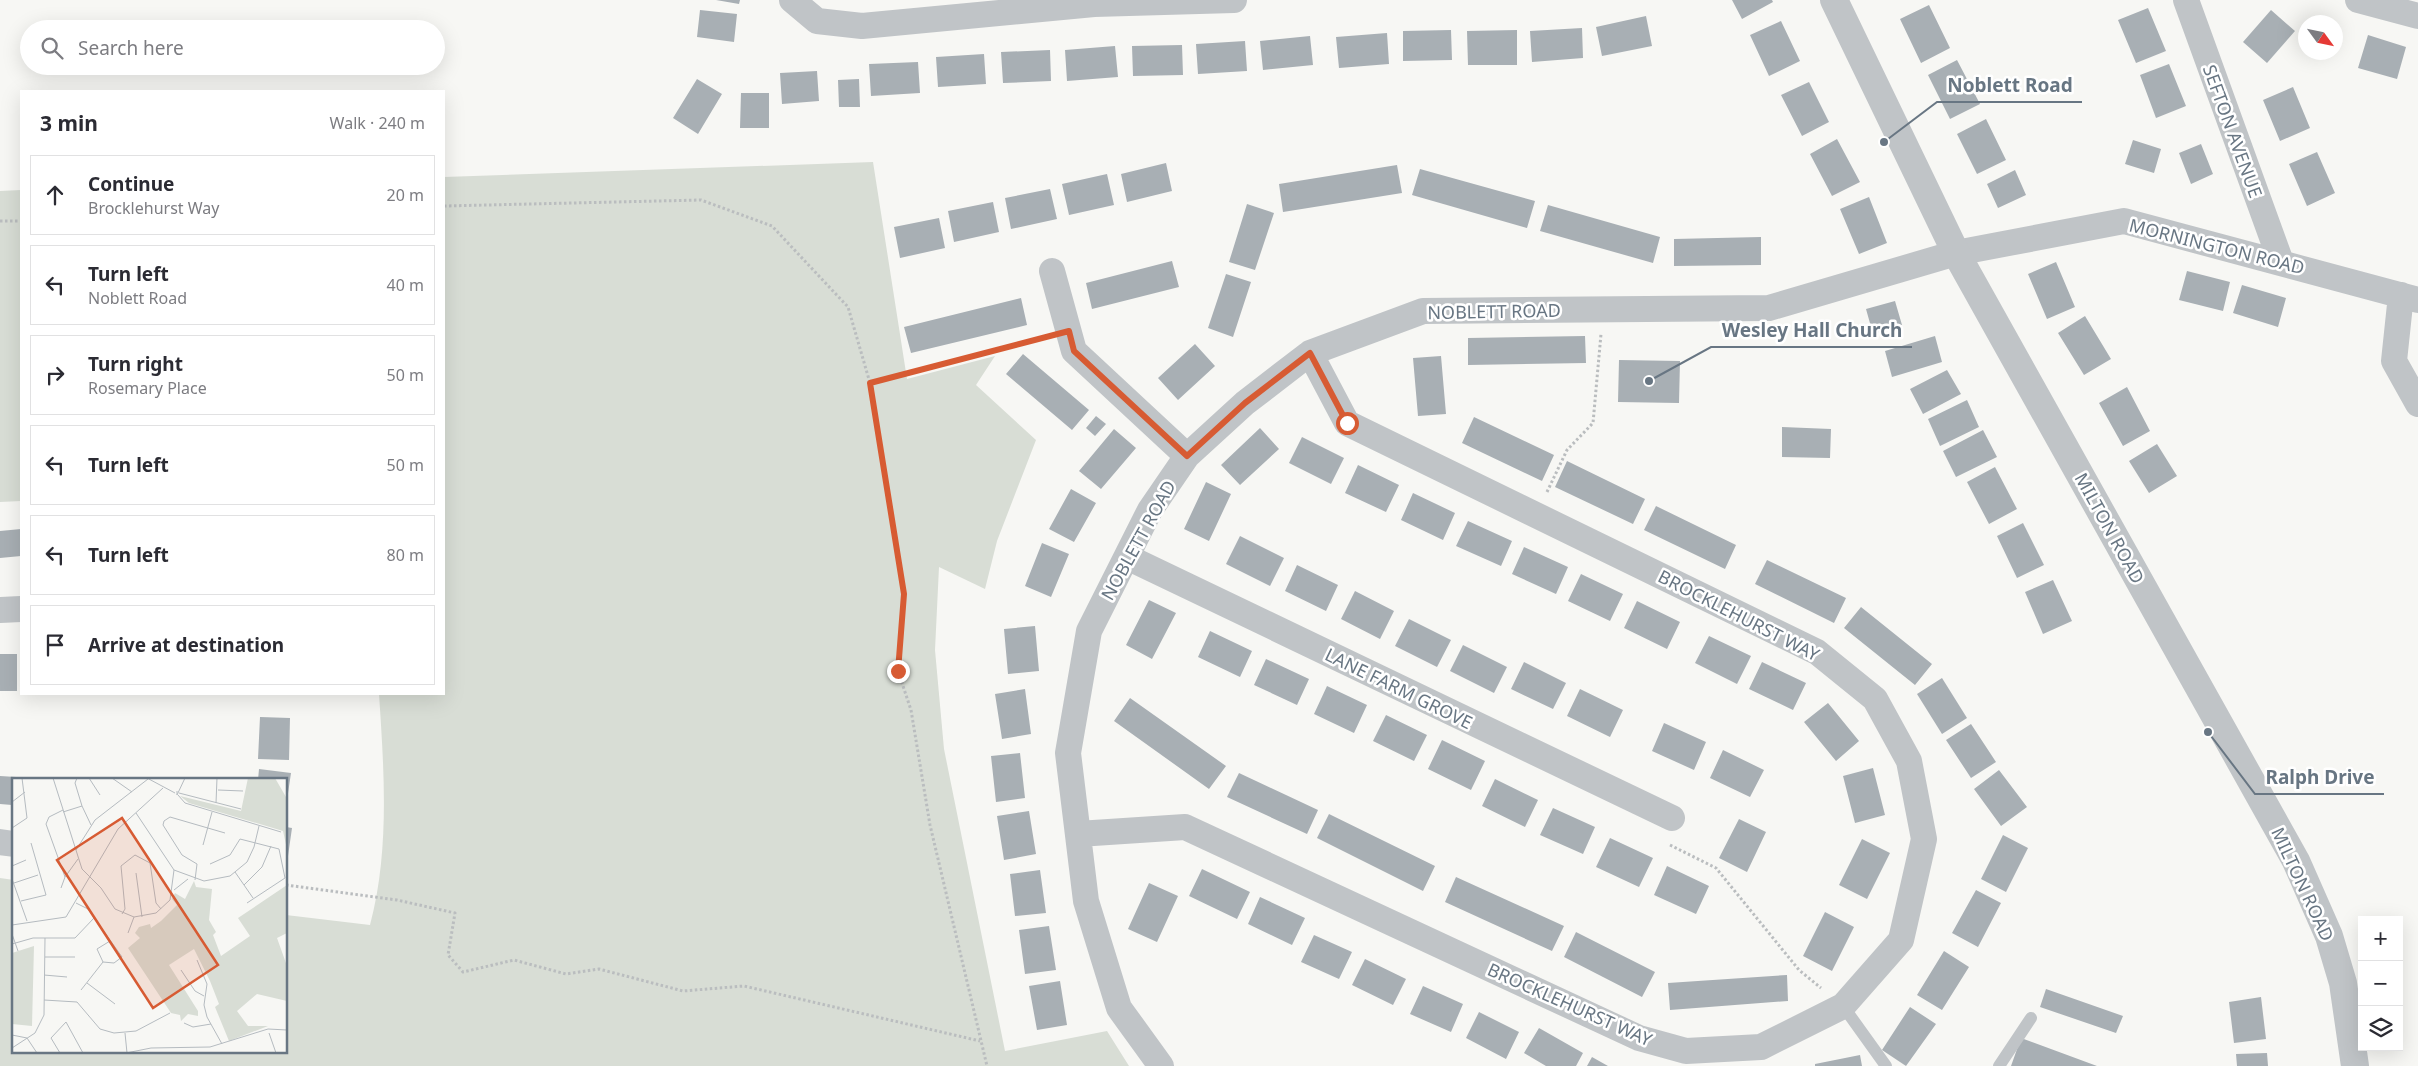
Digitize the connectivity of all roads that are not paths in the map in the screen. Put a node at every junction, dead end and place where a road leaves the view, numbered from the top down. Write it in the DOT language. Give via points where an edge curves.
graph roads {
  1 [pos="792,0"];
  2 [pos="1234,0"];
  3 [pos="1834,0"];
  4 [pos="2186,0"];
  5 [pos="2358,0"];
  6 [pos="1094,2"];
  7 [pos="2418,16"];
  8 [pos="1956,253"];
  9 [pos="2280,262"];
  10 [pos="1052,271"];
  11 [pos="2409,297"];
  12 [pos="1310,353"];
  13 [pos="2418,404"];
  14 [pos="1187,456"];
  15 [pos="1126,557"];
  16 [pos="20,609"];
  17 [pos="0,610"];
  18 [pos="1672,818"];
  19 [pos="1078,834"];
  20 [pos="1843,1006"];
  21 [pos="2031,1018"];
  22 [pos="1161,1066"];
  23 [pos="1886,1066"];
  24 [pos="1999,1066"];
  25 [pos="2355,1066"];
  1 -- 6 [label="street" via="816,22 862,26"];
  2 -- 6 [label="street"];
  3 -- 8 [label="street, MILTON ROAD"];
  4 -- 9 [label="street, SEFTON AVENUE"];
  5 -- 7 [label="street"];
  8 -- 9 [label="street, MORNINGTON ROAD" via="2124,222"];
  8 -- 12 [label="street, NOBLETT ROAD" via="1769,308 1423,311"];
  8 -- 25 [label="street, MILTON ROAD" via="2296,861 2329,936 2343,983"];
  9 -- 11 [label="street, MORNINGTON ROAD"];
  10 -- 14 [label="street" via="1074,351"];
  11 -- 13 [label="street" via="2394,361"];
  12 -- 14 [label="street, NOBLETT ROAD" via="1245,403"];
  12 -- 20 [label="street, BROCKLEHURST WAY" via="1347,423 1817,652 1875,699 1909,761 1924,839 1900,940"];
  14 -- 15 [label="street, NOBLETT ROAD" via="1150,510"];
  15 -- 18 [label="street, LANE FARM GROVE"];
  15 -- 19 [label="street, NOBLETT ROAD" via="1089,631 1068,753"];
  16 -- 17 [label="street"];
  19 -- 20 [label="street, BROCKLEHURST WAY" via="1185,827 1639,1038 1686,1051 1761,1047"];
  19 -- 22 [label="street, NOBLETT ROAD" via="1086,901 1120,1008"];
  20 -- 23 [label="lane"];
  21 -- 24 [label="lane"];
}
